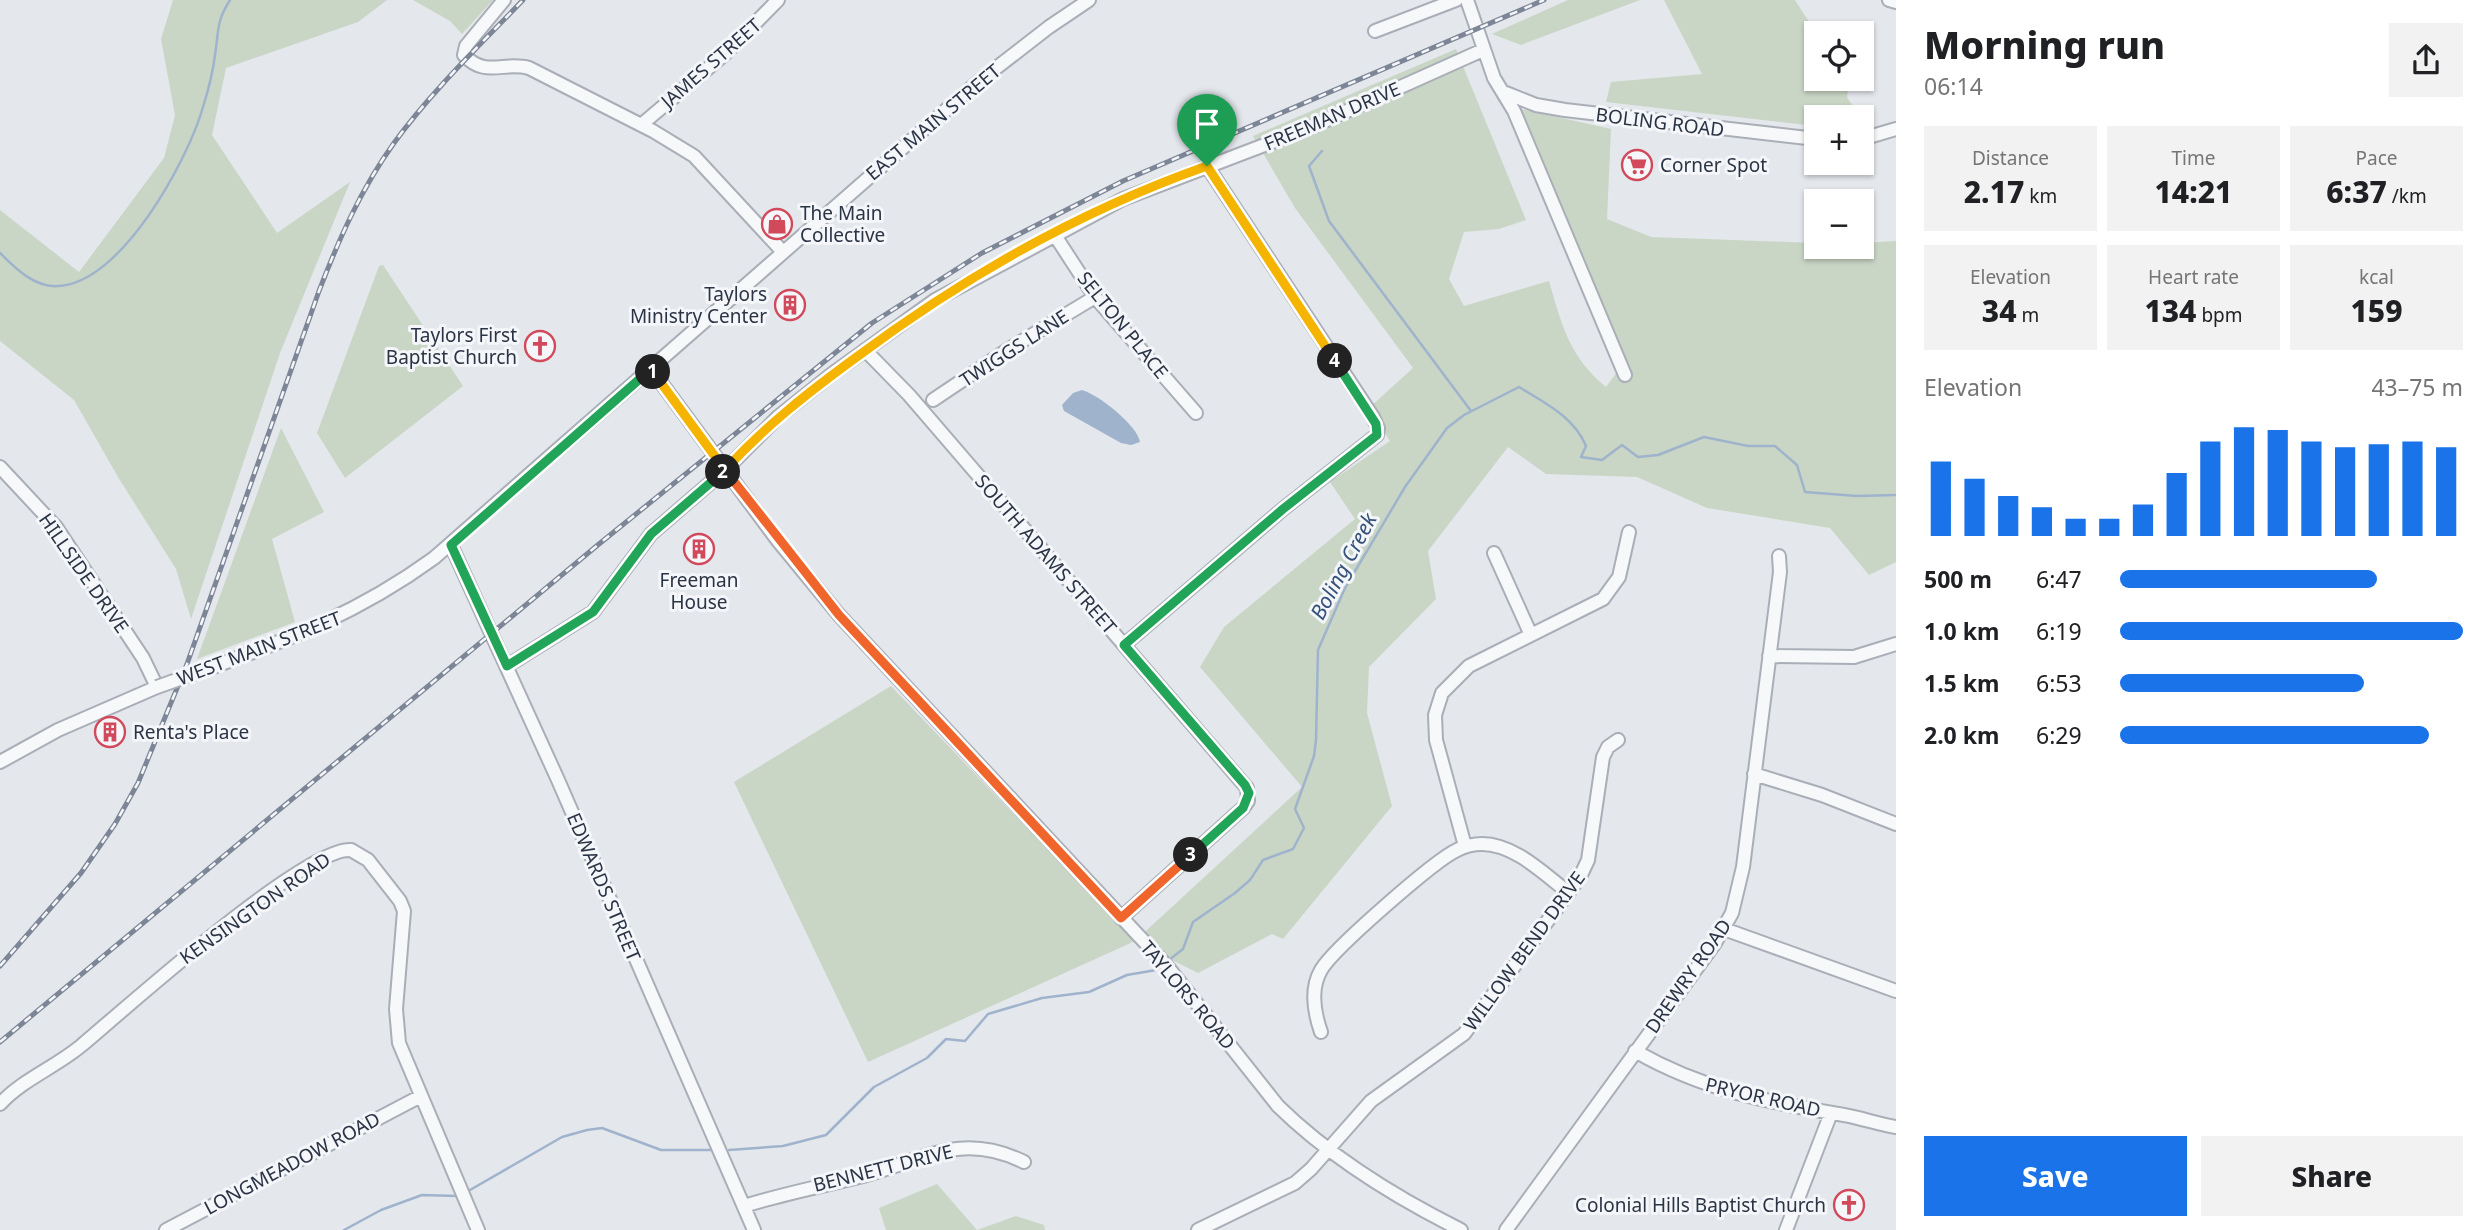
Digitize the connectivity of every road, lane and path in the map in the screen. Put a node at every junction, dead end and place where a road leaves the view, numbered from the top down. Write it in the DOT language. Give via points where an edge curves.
graph roads {
  1 [pos="504,0"];
  2 [pos="778,0"];
  3 [pos="1089,0"];
  4 [pos="1456,0"];
  5 [pos="1467,0"];
  6 [pos="1889,0"];
  7 [pos="1896,2"];
  8 [pos="1375,31"];
  9 [pos="1483,50"];
  10 [pos="1506,93"];
  11 [pos="641,125"];
  12 [pos="1896,129"];
  13 [pos="1874,135"];
  14 [pos="1804,138"];
  15 [pos="1207,166"];
  16 [pos="1054,234"];
  17 [pos="783,252"];
  18 [pos="1095,297"];
  19 [pos="865,350"];
  20 [pos="651,369"];
  21 [pos="1625,375"];
  22 [pos="933,400"];
  23 [pos="1196,413"];
  24 [pos="0,467"];
  25 [pos="725,470"];
  26 [pos="1629,532"];
  27 [pos="451,545"];
  28 [pos="1494,553"];
  29 [pos="1779,556"];
  30 [pos="1531,635"];
  31 [pos="1896,644"];
  32 [pos="1124,645"];
  33 [pos="1769,656"];
  34 [pos="507,666"];
  35 [pos="157,687"];
  36 [pos="1618,740"];
  37 [pos="0,762"];
  38 [pos="1754,774"];
  39 [pos="1896,824"];
  40 [pos="1465,846"];
  41 [pos="1569,894"];
  42 [pos="1121,918"];
  43 [pos="1724,929"];
  44 [pos="1896,991"];
  45 [pos="1321,1032"];
  46 [pos="1635,1051"];
  47 [pos="419,1097"];
  48 [pos="0,1104"];
  49 [pos="1831,1113"];
  50 [pos="1896,1127"];
  51 [pos="1329,1149"];
  52 [pos="1024,1161"];
  53 [pos="744,1206"];
  54 [pos="166,1230"];
  55 [pos="478,1230"];
  56 [pos="754,1230"];
  57 [pos="1198,1230"];
  58 [pos="1461,1230"];
  59 [pos="1506,1230"];
  60 [pos="1786,1230"];
  1 -- 11 [label="street" via="466,46 467,59 484,69 529,68"];
  2 -- 11 [label="street, JAMES STREET" via="734,46"];
  3 -- 17 [label="street, EAST MAIN STREET" via="978,82"];
  4 -- 8 [label="street"];
  5 -- 9 [label="street"];
  6 -- 7 [label="street"];
  9 -- 10 [label="street" via="1494,78"];
  9 -- 15 [label="street, FREEMAN DRIVE" via="1309,128"];
  10 -- 14 [label="street, BOLING ROAD" via="1565,110"];
  10 -- 21 [label="street"];
  11 -- 17 [label="street" via="694,156"];
  12 -- 13 [label="street"];
  15 -- 16 [label="street, FREEMAN DRIVE" via="1123,199"];
  15 -- 32 [label="street" via="1373,417 1377,435"];
  16 -- 18 [label="street, SELTON PLACE"];
  16 -- 19 [label="street, FREEMAN DRIVE" via="935,300"];
  17 -- 20 [label="street, WEST MAIN STREET"];
  18 -- 22 [label="street, TWIGGS LANE"];
  18 -- 23 [label="street, SELTON PLACE"];
  19 -- 25 [label="street, FREEMAN DRIVE" via="778,417"];
  19 -- 32 [label="street, SOUTH ADAMS STREET"];
  20 -- 25 [label="street, TAYLORS ROAD"];
  20 -- 27 [label="street, WEST MAIN STREET"];
  24 -- 35 [label="street, HILLSIDE DRIVE" via="56,527 144,658"];
  25 -- 34 [label="street, FREEMAN DRIVE" via="651,534 593,612"];
  25 -- 42 [label="street, TAYLORS ROAD" via="839,615"];
  26 -- 30 [label="street" via="1625,561 1608,594"];
  27 -- 34 [label="street, EDWARDS STREET"];
  27 -- 35 [label="street, WEST MAIN STREET, bridge" via="351,612"];
  28 -- 30 [label="street"];
  29 -- 33 [label="street, DREWRY ROAD"];
  30 -- 40 [label="street" via="1458,673 1437,703 1436,740"];
  31 -- 33 [label="street" via="1854,657"];
  32 -- 42 [label="street, SOUTH ADAMS STREET" via="1249,793 1243,808"];
  33 -- 38 [label="street, DREWRY ROAD"];
  34 -- 53 [label="street, EDWARDS STREET"];
  35 -- 37 [label="street, WEST MAIN STREET" via="58,730"];
  36 -- 41 [label="street, WILLOW BEND DRIVE" via="1603,757 1588,860"];
  38 -- 39 [label="street"];
  38 -- 43 [label="street, DREWRY ROAD" via="1743,867"];
  40 -- 41 [label="street" via="1485,844 1509,850"];
  40 -- 45 [label="street" via="1421,875 1328,960 1314,994"];
  41 -- 51 [label="street, WILLOW BEND DRIVE" via="1464,1034 1371,1101"];
  42 -- 51 [label="street, TAYLORS ROAD" via="1167,966 1278,1106"];
  43 -- 44 [label="street"];
  43 -- 46 [label="street, DREWRY ROAD"];
  46 -- 49 [label="street, PRYOR ROAD" via="1706,1086"];
  46 -- 59 [label="street, DREWRY ROAD"];
  47 -- 48 [label="street, KENSINGTON ROAD" via="396,1028 403,906 363,856 345,849 324,856 265,896 171,967 82,1045"];
  47 -- 54 [label="street, LONGMEADOW ROAD"];
  47 -- 55 [label="street, KENSINGTON ROAD"];
  49 -- 50 [label="street, PRYOR ROAD"];
  49 -- 60 [label="street"];
  51 -- 57 [label="street, WILLOW BEND DRIVE" via="1295,1183"];
  51 -- 58 [label="street, TAYLORS ROAD" via="1400,1197"];
  52 -- 53 [label="street, BENNETT DRIVE" via="988,1150 940,1150 884,1170"];
  53 -- 56 [label="street, EDWARDS STREET"];
}
